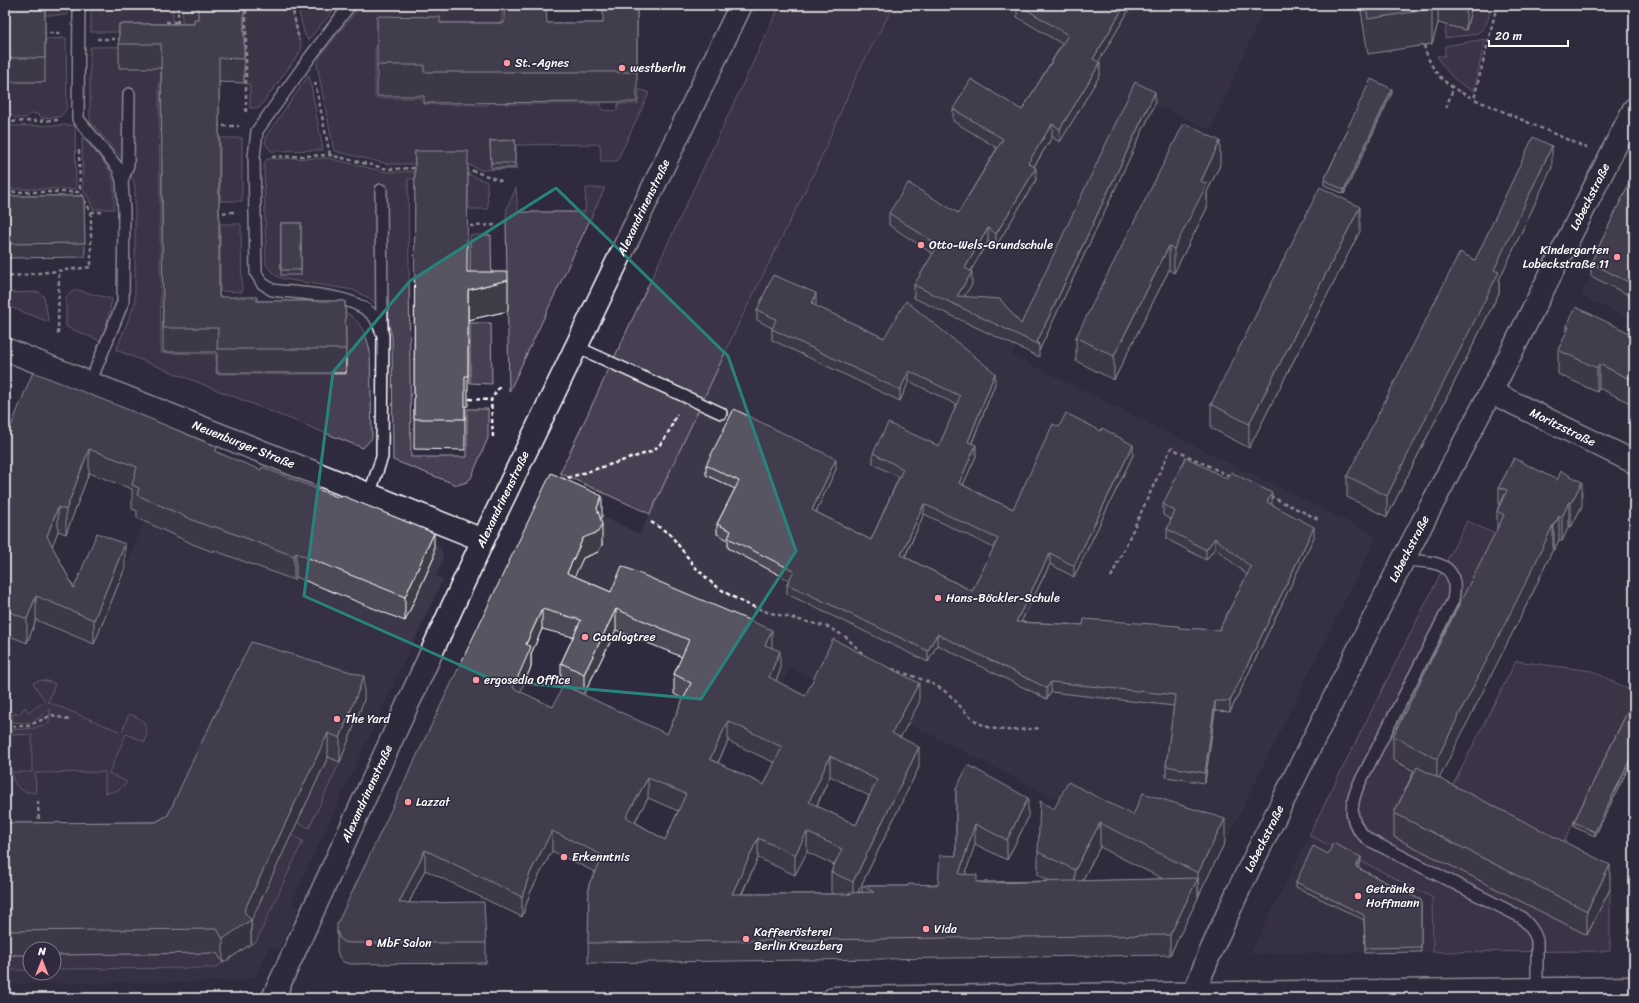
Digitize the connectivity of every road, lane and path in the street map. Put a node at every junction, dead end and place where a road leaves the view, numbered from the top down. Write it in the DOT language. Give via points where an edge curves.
graph roads {
  1 [pos="79,5"];
  2 [pos="178,5"];
  3 [pos="246,5"];
  4 [pos="292,5"];
  5 [pos="350,5"];
  6 [pos="741,5"];
  7 [pos="1496,5"];
  8 [pos="166,22"];
  9 [pos="178,22"];
  10 [pos="179,33"];
  11 [pos="122,39"];
  12 [pos="79,40"];
  13 [pos="1424,45"];
  14 [pos="310,57"];
  15 [pos="1453,89"];
  16 [pos="129,94"];
  17 [pos="1474,99"];
  18 [pos="1446,108"];
  19 [pos="1634,109"];
  20 [pos="78,119"];
  21 [pos="5,122"];
  22 [pos="216,126"];
  23 [pos="246,126"];
  24 [pos="257,131"];
  25 [pos="330,155"];
  26 [pos="254,157"];
  27 [pos="1610,157"];
  28 [pos="419,168"];
  29 [pos="459,168"];
  30 [pos="122,181"];
  31 [pos="504,182"];
  32 [pos="382,190"];
  33 [pos="5,192"];
  34 [pos="51,192"];
  35 [pos="80,192"];
  36 [pos="52,199"];
  37 [pos="496,225"];
  38 [pos="470,226"];
  39 [pos="59,271"];
  40 [pos="5,277"];
  41 [pos="58,334"];
  42 [pos="382,335"];
  43 [pos="577,347"];
  44 [pos="5,349"];
  45 [pos="90,383"];
  46 [pos="500,386"];
  47 [pos="1491,392"];
  48 [pos="685,397"];
  49 [pos="470,399"];
  50 [pos="491,400"];
  51 [pos="721,413"];
  52 [pos="493,437"];
  53 [pos="1634,462"];
  54 [pos="1235,478"];
  55 [pos="560,480"];
  56 [pos="1263,492"];
  57 [pos="369,495"];
  58 [pos="1320,520"];
  59 [pos="651,522"];
  60 [pos="483,540"];
  61 [pos="1403,560"];
  62 [pos="1111,577"];
  63 [pos="872,661"];
  64 [pos="885,667"];
  65 [pos="5,690"];
  66 [pos="5,694"];
  67 [pos="69,720"];
  68 [pos="5,726"];
  69 [pos="1041,728"];
  70 [pos="38,801"];
  71 [pos="39,831"];
  72 [pos="1634,988"];
  73 [pos="1537,989"];
  74 [pos="1193,995"];
  75 [pos="273,998"];
  76 [pos="834,998"];
  1 -- 12 [label="lane"];
  2 -- 9 [label="path"];
  3 -- 23 [label="path"];
  4 -- 14 [label="path" via="301,47"];
  5 -- 14 [label="lane"];
  6 -- 43 [label="street, Alexandrinenstraße"];
  7 -- 17 [label="path"];
  8 -- 9 [label="path"];
  9 -- 10 [label="path"];
  11 -- 12 [label="path"];
  12 -- 20 [label="lane"];
  13 -- 15 [label="path" via="1437,74"];
  14 -- 24 [label="lane"];
  14 -- 25 [label="path"];
  15 -- 17 [label="path"];
  15 -- 18 [label="path"];
  16 -- 30 [label="lane" via="128,165"];
  17 -- 27 [label="path"];
  19 -- 27 [label="street, Lobeckstraße"];
  20 -- 21 [label="path"];
  20 -- 30 [label="lane" via="118,168"];
  20 -- 35 [label="path"];
  22 -- 23 [label="path"];
  23 -- 24 [label="path"];
  24 -- 26 [label="lane"];
  25 -- 26 [label="path"];
  25 -- 28 [label="path" via="388,169"];
  26 -- 42 [label="lane" via="256,273 262,283 272,290 347,300 362,306 375,318"];
  27 -- 47 [label="street, Lobeckstraße"];
  29 -- 31 [label="path" via="467,168"];
  30 -- 45 [label="lane" via="123,302"];
  32 -- 42 [label="lane"];
  33 -- 34 [label="path"];
  34 -- 35 [label="path"];
  34 -- 36 [label="path"];
  35 -- 39 [label="path" via="91,212 91,267"];
  37 -- 38 [label="path"];
  39 -- 40 [label="path"];
  39 -- 41 [label="path"];
  42 -- 57 [label="lane" via="382,457"];
  43 -- 48 [label="lane"];
  43 -- 60 [label="street, Alexandrinenstraße"];
  44 -- 45 [label="street, Neuenburger Straße"];
  45 -- 57 [label="street, Neuenburger Straße"];
  46 -- 50 [label="path"];
  47 -- 53 [label="street, Moritzstraße"];
  47 -- 61 [label="street, Lobeckstraße"];
  48 -- 51 [label="lane"];
  48 -- 55 [label="path" via="666,437 650,452"];
  49 -- 50 [label="path"];
  50 -- 52 [label="path"];
  54 -- 62 [label="path" via="1171,448"];
  56 -- 58 [label="path"];
  57 -- 60 [label="street, Neuenburger Straße"];
  59 -- 63 [label="path" via="670,534 695,567 728,594 767,612 828,627 846,637"];
  60 -- 75 [label="street, Alexandrinenstraße"];
  61 -- 73 [label="lane" via="1434,562 1445,567 1452,573 1453,600 1358,786 1353,803 1353,818 1359,831 1369,840 1521,917 1537,940"];
  61 -- 74 [label="street, Lobeckstraße" via="1239,889"];
  64 -- 69 [label="path" via="942,689 984,726 1002,731"];
  65 -- 66 [label="path"];
  67 -- 68 [label="path" via="52,715 28,726"];
  70 -- 71 [label="path"];
  72 -- 73 [label="street"];
  73 -- 74 [label="street"];
  74 -- 76 [label="street"];
}
